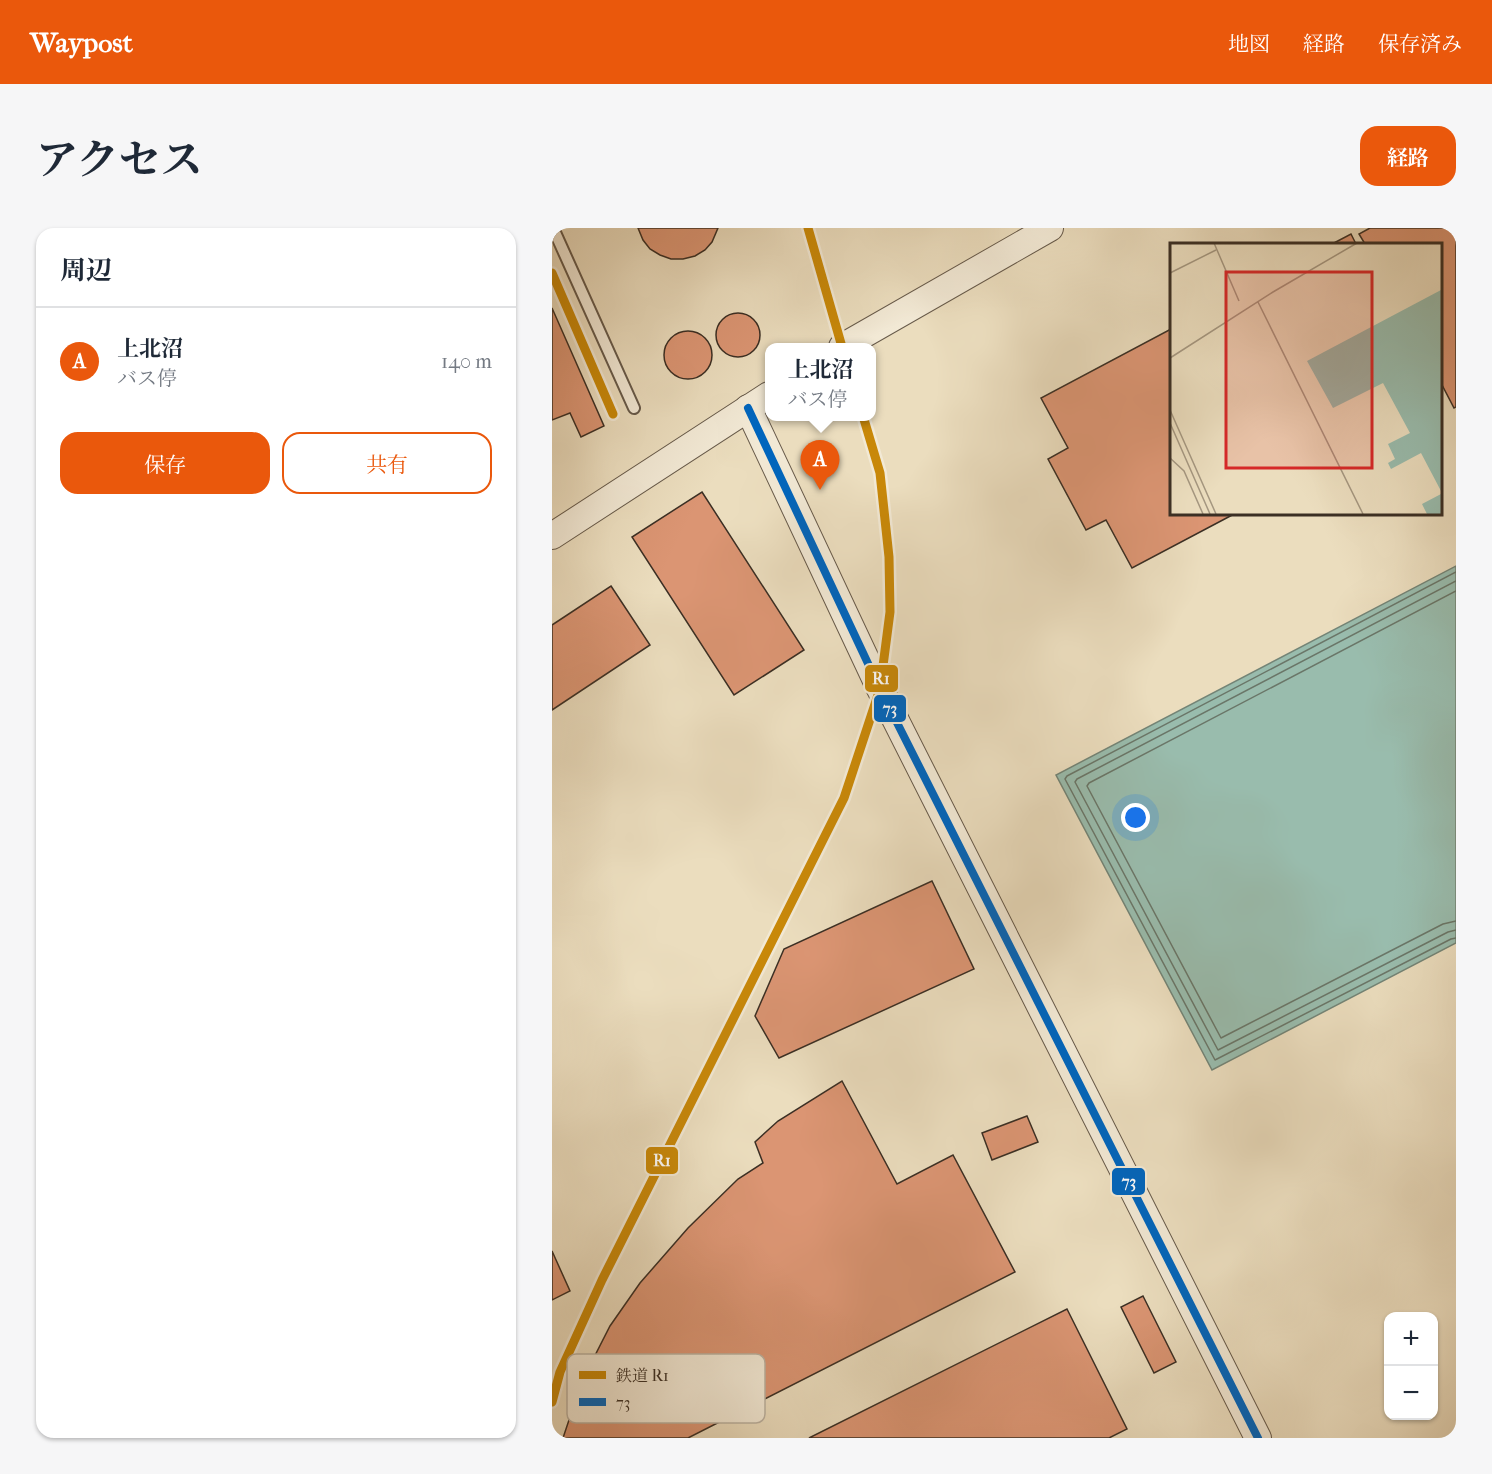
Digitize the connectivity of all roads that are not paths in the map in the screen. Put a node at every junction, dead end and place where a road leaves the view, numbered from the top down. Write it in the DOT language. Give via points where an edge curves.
graph roads {
  1 [pos="553,228"];
  2 [pos="1050,228"];
  3 [pos="851,343"];
  4 [pos="759,402"];
  5 [pos="634,408"];
  6 [pos="765,416"];
  7 [pos="767,421"];
  8 [pos="552,536"];
  9 [pos="1258,1438"];
  1 -- 5 [label="lane"];
  2 -- 3 [label="street"];
  4 -- 6 [label="street"];
  4 -- 8 [label="street"];
  7 -- 9 [label="street" via="880,689"];
}
